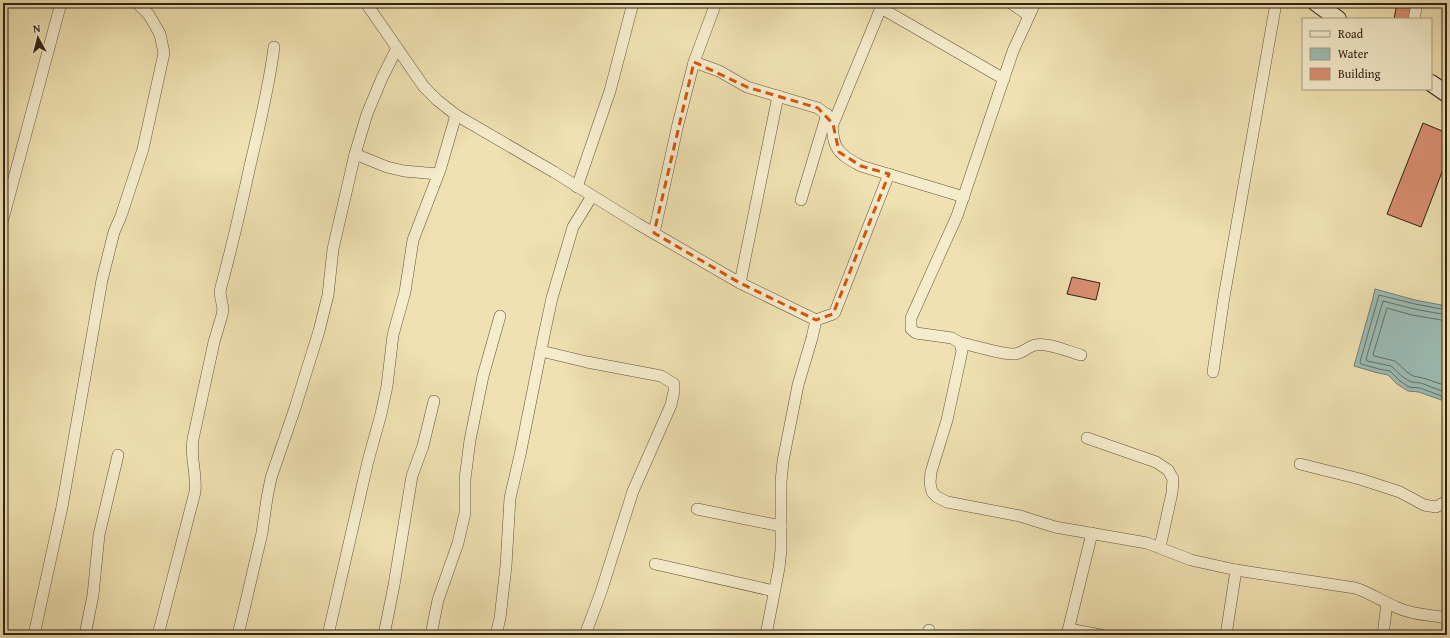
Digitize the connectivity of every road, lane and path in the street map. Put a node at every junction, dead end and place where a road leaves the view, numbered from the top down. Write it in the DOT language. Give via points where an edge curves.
graph roads {
  1 [pos="61,3"];
  2 [pos="137,3"];
  3 [pos="366,3"];
  4 [pos="633,3"];
  5 [pos="716,3"];
  6 [pos="1011,3"];
  7 [pos="1035,3"];
  8 [pos="1276,3"];
  9 [pos="1316,3"];
  10 [pos="1417,3"];
  11 [pos="882,6"];
  12 [pos="1028,15"];
  13 [pos="1337,18"];
  14 [pos="1414,18"];
  15 [pos="274,47"];
  16 [pos="397,48"];
  17 [pos="694,62"];
  18 [pos="1004,79"];
  19 [pos="1432,84"];
  20 [pos="1447,94"];
  21 [pos="778,96"];
  22 [pos="456,115"];
  23 [pos="830,119"];
  24 [pos="355,154"];
  25 [pos="438,174"];
  26 [pos="889,174"];
  27 [pos="577,187"];
  28 [pos="592,196"];
  29 [pos="964,197"];
  30 [pos="801,200"];
  31 [pos="3,220"];
  32 [pos="654,233"];
  33 [pos="740,284"];
  34 [pos="500,316"];
  35 [pos="816,320"];
  36 [pos="960,343"];
  37 [pos="541,351"];
  38 [pos="1081,355"];
  39 [pos="1213,372"];
  40 [pos="434,401"];
  41 [pos="1087,438"];
  42 [pos="118,455"];
  43 [pos="1300,464"];
  44 [pos="1447,501"];
  45 [pos="697,509"];
  46 [pos="781,526"];
  47 [pos="1092,533"];
  48 [pos="1160,547"];
  49 [pos="655,564"];
  50 [pos="1236,570"];
  51 [pos="774,591"];
  52 [pos="1387,603"];
  53 [pos="1447,618"];
  54 [pos="1068,632"];
  55 [pos="34,635"];
  56 [pos="85,635"];
  57 [pos="158,635"];
  58 [pos="238,635"];
  59 [pos="328,635"];
  60 [pos="384,635"];
  61 [pos="431,635"];
  62 [pos="496,635"];
  63 [pos="585,635"];
  64 [pos="766,635"];
  65 [pos="1101,635"];
  66 [pos="1226,635"];
  67 [pos="1383,635"];
  1 -- 31 [label="street"];
  2 -- 55 [label="street" via="149,15 160,34 164,53 143,148 114,232 102,280 62,507"];
  3 -- 16 [label="street"];
  4 -- 27 [label="street" via="610,91"];
  5 -- 17 [label="street"];
  6 -- 12 [label="street"];
  7 -- 12 [label="street"];
  8 -- 39 [label="street"];
  9 -- 13 [label="main road"];
  10 -- 14 [label="street"];
  11 -- 18 [label="street"];
  11 -- 23 [label="street"];
  12 -- 18 [label="street"];
  15 -- 57 [label="street" via="258,136 220,293 222,314 191,448 196,475 195,492"];
  16 -- 22 [label="street" via="424,87"];
  16 -- 24 [label="street" via="367,114"];
  17 -- 21 [label="street" via="719,71 747,87"];
  17 -- 32 [label="street"];
  18 -- 29 [label="street"];
  19 -- 20 [label="main road"];
  21 -- 23 [label="street" via="818,108"];
  21 -- 33 [label="street"];
  22 -- 25 [label="street"];
  22 -- 27 [label="street"];
  23 -- 26 [label="street" via="836,146 840,152 861,166"];
  23 -- 30 [label="street"];
  24 -- 25 [label="street" via="387,167"];
  24 -- 58 [label="street" via="333,250 328,295 319,331 271,478 262,533"];
  25 -- 59 [label="street" via="413,240 393,335 381,414"];
  26 -- 29 [label="street"];
  26 -- 35 [label="street" via="835,312"];
  27 -- 28 [label="street"];
  28 -- 32 [label="street"];
  28 -- 37 [label="street" via="573,227 552,298"];
  29 -- 36 [label="street" via="911,318 911,329 916,333 952,338"];
  32 -- 33 [label="street"];
  33 -- 35 [label="street"];
  34 -- 61 [label="street" via="483,376 470,440 465,479 465,513 458,543 438,600"];
  35 -- 46 [label="street" via="798,386 783,461"];
  36 -- 38 [label="street" via="1014,354 1044,344"];
  36 -- 47 [label="street" via="961,359 947,420 931,472 932,492 947,502"];
  37 -- 62 [label="street" via="510,498 506,566"];
  37 -- 63 [label="street" via="661,376 674,384 671,405 633,491"];
  40 -- 60 [label="street" via="412,476"];
  41 -- 48 [label="street" via="1156,462 1168,470 1173,479 1172,493"];
  42 -- 56 [label="street" via="99,535 93,595"];
  43 -- 44 [label="street" via="1400,492 1424,505 1436,507"];
  45 -- 46 [label="street"];
  46 -- 51 [label="street" via="779,568"];
  47 -- 48 [label="street"];
  47 -- 54 [label="street"];
  48 -- 50 [label="street" via="1191,560"];
  49 -- 51 [label="street"];
  50 -- 52 [label="street" via="1355,588"];
  50 -- 66 [label="street"];
  51 -- 64 [label="street"];
  52 -- 53 [label="street" via="1408,612"];
  52 -- 67 [label="street"];
  54 -- 65 [label="street"];
}
